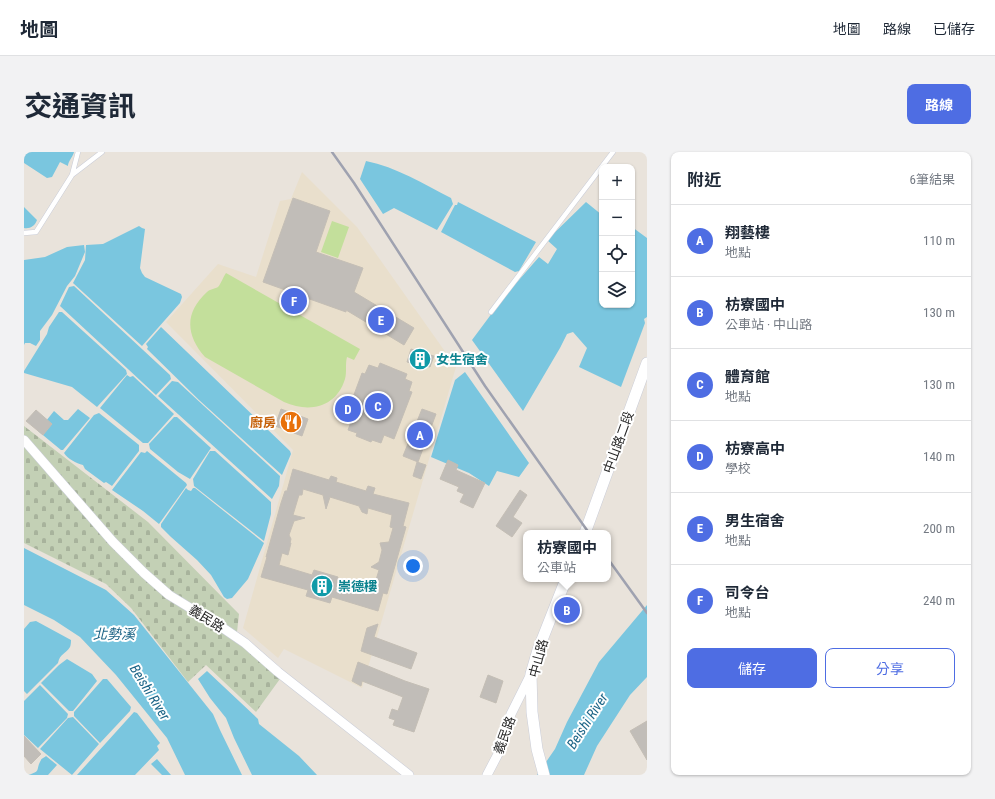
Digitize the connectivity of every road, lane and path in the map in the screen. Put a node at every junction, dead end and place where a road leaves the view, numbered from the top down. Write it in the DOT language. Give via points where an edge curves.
graph roads {
  1 [pos="78,152"];
  2 [pos="102,152"];
  3 [pos="613,152"];
  4 [pos="72,175"];
  5 [pos="24,233"];
  6 [pos="492,312"];
  7 [pos="647,363"];
  8 [pos="24,440"];
  9 [pos="586,530"];
  10 [pos="565,582"];
  11 [pos="531,674"];
  12 [pos="542,770"];
  13 [pos="409,775"];
  14 [pos="487,775"];
  1 -- 4 [label="lane"];
  2 -- 4 [label="lane"];
  3 -- 6 [label="lane"];
  4 -- 5 [label="lane" via="36,232"];
  7 -- 9 [label="street, 中山路二段"];
  8 -- 13 [label="street, 義民路" via="114,542 169,595 234,635"];
  10 -- 11 [label="street, 中山路"];
  11 -- 12 [label="street, 中山路" via="532,712"];
  11 -- 14 [label="street, 義民路" via="511,714 498,754"];
}
